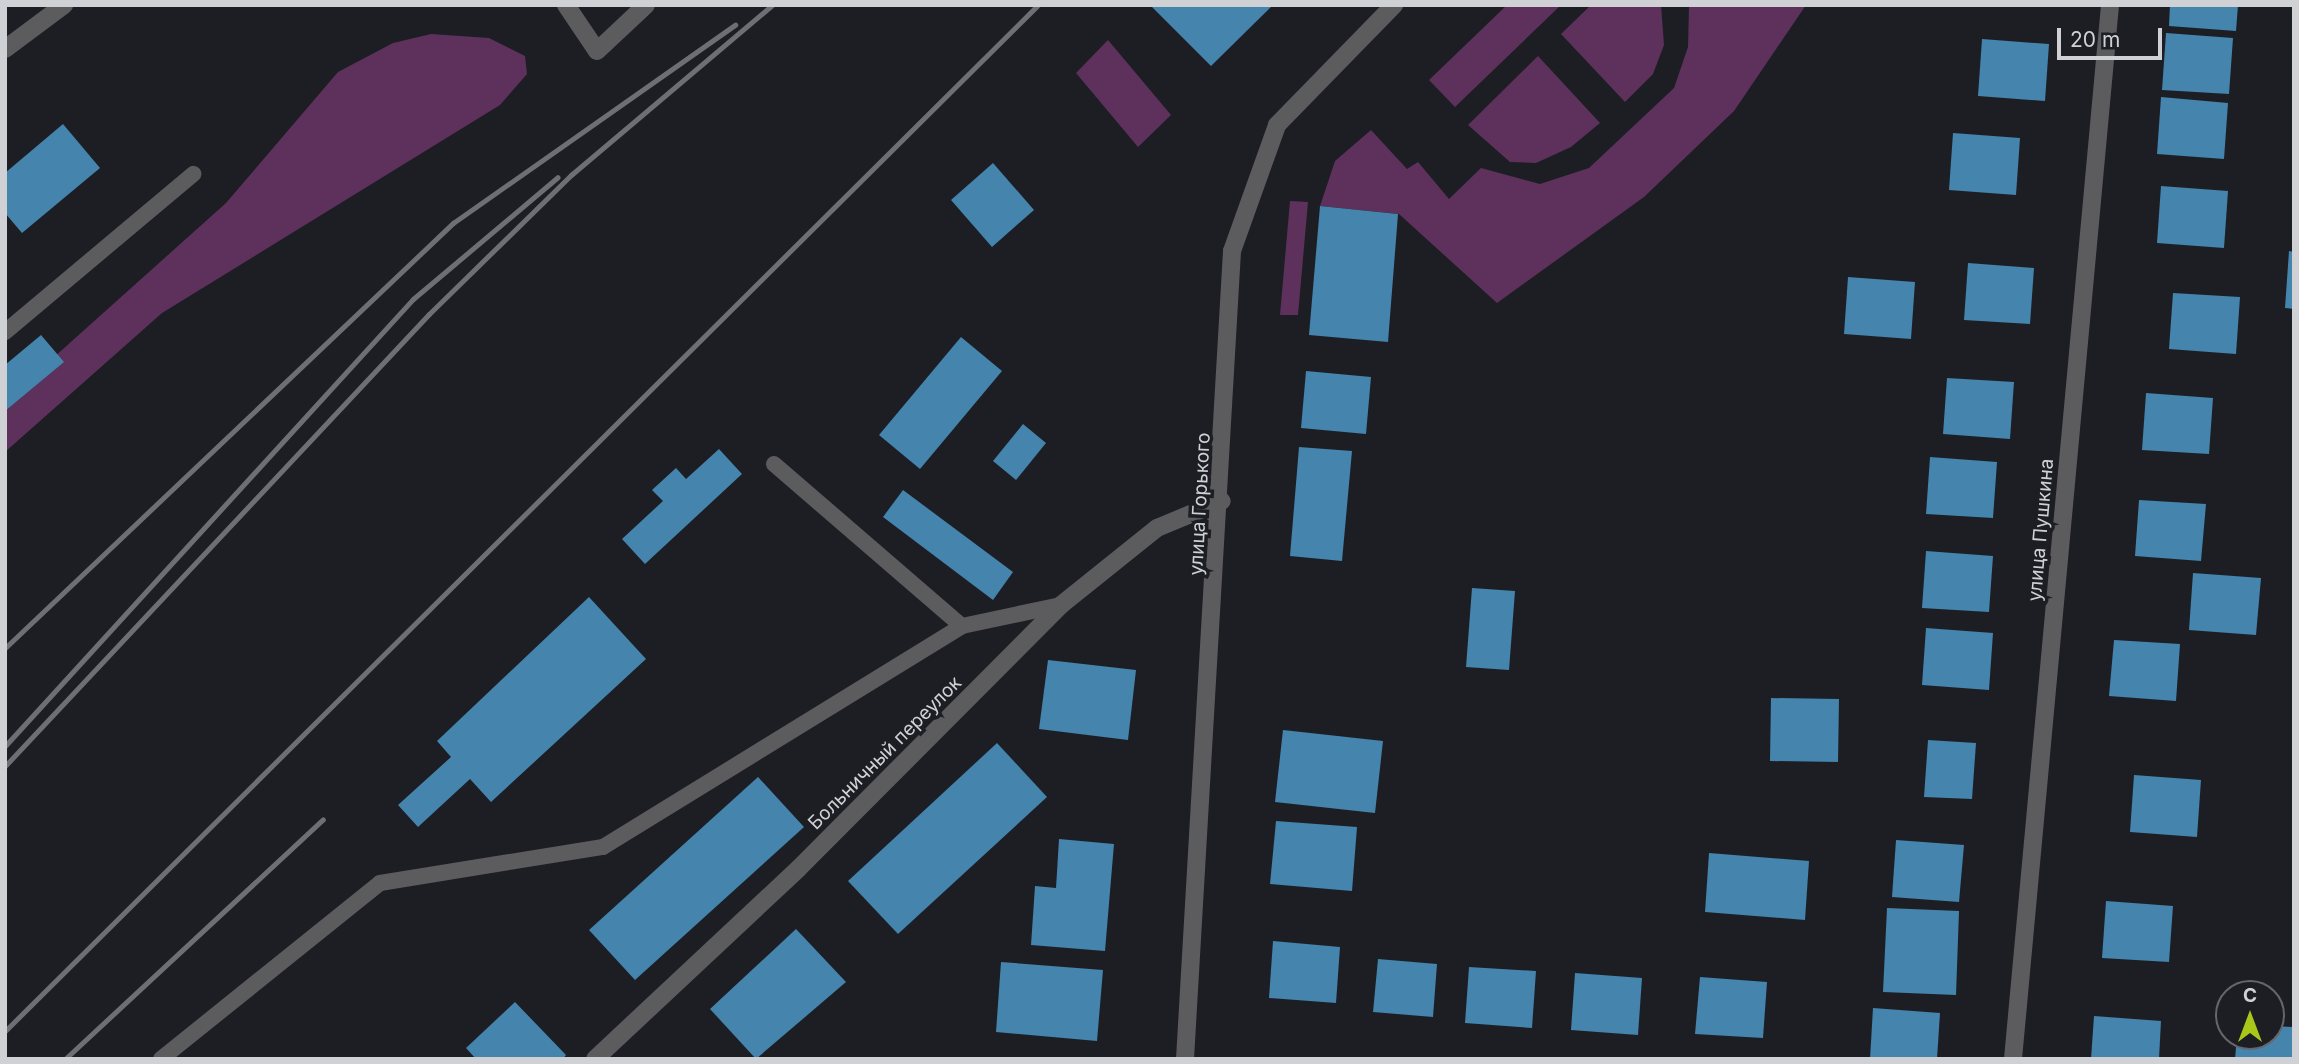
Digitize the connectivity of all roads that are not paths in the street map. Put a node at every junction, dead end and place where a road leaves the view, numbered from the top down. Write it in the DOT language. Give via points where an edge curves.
graph roads {
  1 [pos="64,5"];
  2 [pos="566,5"];
  3 [pos="646,5"];
  4 [pos="1394,5"];
  5 [pos="2110,5"];
  6 [pos="5,49"];
  7 [pos="193,174"];
  8 [pos="5,332"];
  9 [pos="774,464"];
  10 [pos="1222,501"];
  11 [pos="1062,605"];
  12 [pos="962,626"];
  13 [pos="161,1059"];
  14 [pos="595,1059"];
  15 [pos="1185,1059"];
  16 [pos="2013,1059"];
  1 -- 6 [label="street"];
  2 -- 3 [label="street" via="597,51"];
  4 -- 10 [label="street, улица Горького" via="1277,125 1232,251"];
  5 -- 16 [label="street, улица Пушкина"];
  7 -- 8 [label="lane"];
  9 -- 12 [label="lane"];
  10 -- 11 [label="street, Больничный переулок" via="1157,528"];
  10 -- 15 [label="street, улица Горького"];
  11 -- 12 [label="lane"];
  11 -- 14 [label="street, Больничный переулок" via="799,868"];
  12 -- 13 [label="lane" via="603,846 380,883"];
}
